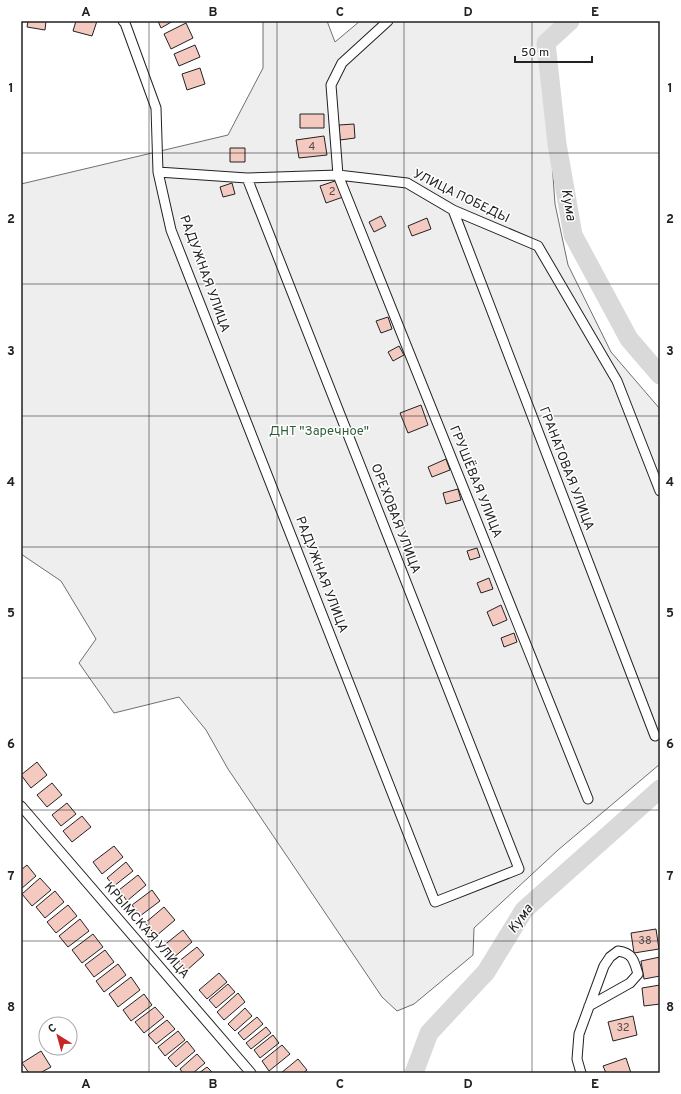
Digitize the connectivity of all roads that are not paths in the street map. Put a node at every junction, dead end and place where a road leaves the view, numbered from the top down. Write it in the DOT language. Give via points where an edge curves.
graph roads {
  1 [pos="123,21"];
  2 [pos="388,21"];
  3 [pos="158,172"];
  4 [pos="338,175"];
  5 [pos="247,178"];
  6 [pos="453,210"];
  7 [pos="660,491"];
  8 [pos="655,736"];
  9 [pos="588,799"];
  10 [pos="21,806"];
  11 [pos="519,868"];
  12 [pos="589,1006"];
  13 [pos="251,1073"];
  14 [pos="581,1073"];
  1 -- 3 [label="street" via="156,108"];
  2 -- 4 [label="street, ГРУШЁВАЯ УЛИЦА" via="342,63 331,84"];
  3 -- 5 [label="street, УЛИЦА ПОБЕДЫ"];
  3 -- 11 [label="street, РАДУЖНАЯ УЛИЦА" via="171,230 435,902"];
  4 -- 5 [label="street, УЛИЦА ПОБЕДЫ"];
  4 -- 6 [label="street, УЛИЦА ПОБЕДЫ" via="408,183"];
  4 -- 9 [label="street, ГРУШЁВАЯ УЛИЦА"];
  5 -- 11 [label="street, ОРЕХОВАЯ УЛИЦА"];
  6 -- 7 [label="street, УЛИЦА ПОБЕДЫ" via="538,246 617,380"];
  6 -- 8 [label="street, ГРАНАТОВАЯ УЛИЦА"];
  10 -- 13 [label="street, КРЫМСКАЯ УЛИЦА"];
  12 -- 12 [label="street" via="610,957 618,951 626,952 634,960 638,974 630,983"];
  12 -- 14 [label="street" via="579,1034 577,1059"];
}
